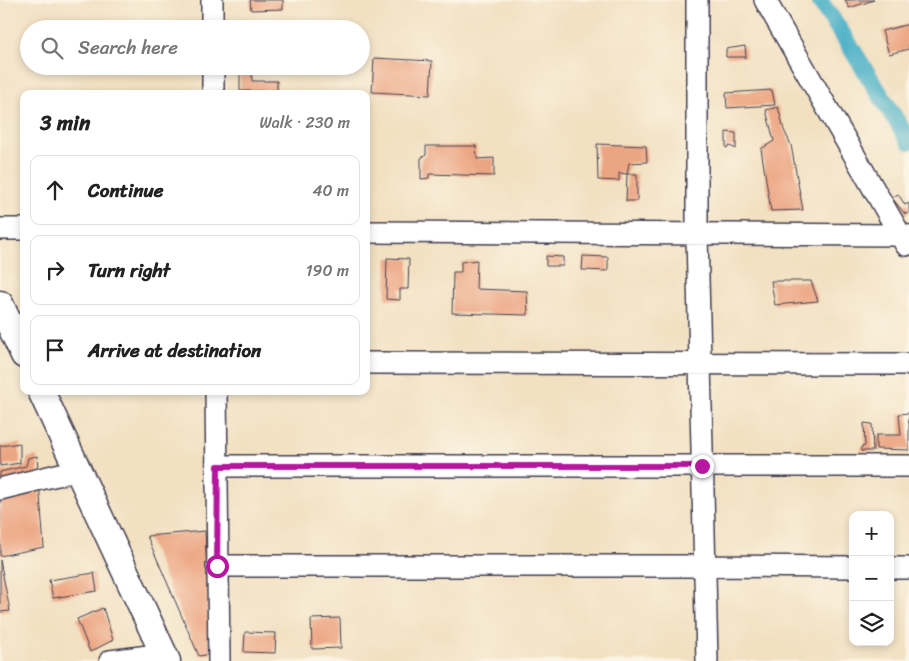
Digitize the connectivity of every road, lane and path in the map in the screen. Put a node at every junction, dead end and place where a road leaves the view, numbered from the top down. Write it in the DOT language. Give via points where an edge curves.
graph roads {
  1 [pos="212,0"];
  2 [pos="697,0"];
  3 [pos="765,0"];
  4 [pos="212,20"];
  5 [pos="212,75"];
  6 [pos="213,90"];
  7 [pos="0,229"];
  8 [pos="20,229"];
  9 [pos="370,232"];
  10 [pos="698,234"];
  11 [pos="906,240"];
  12 [pos="0,304"];
  13 [pos="20,346"];
  14 [pos="370,363"];
  15 [pos="700,363"];
  16 [pos="909,364"];
  17 [pos="42,395"];
  18 [pos="216,395"];
  19 [pos="218,466"];
  20 [pos="702,466"];
  21 [pos="909,466"];
  22 [pos="77,470"];
  23 [pos="0,490"];
  24 [pos="217,566"];
  25 [pos="705,566"];
  26 [pos="849,568"];
  27 [pos="894,568"];
  28 [pos="909,568"];
  29 [pos="165,657"];
  30 [pos="110,661"];
  31 [pos="219,661"];
  32 [pos="707,661"];
  1 -- 4 [label="street"];
  2 -- 10 [label="street"];
  3 -- 11 [label="street"];
  5 -- 6 [label="street"];
  7 -- 8 [label="street"];
  9 -- 10 [label="street"];
  10 -- 11 [label="street"];
  10 -- 15 [label="street"];
  12 -- 13 [label="main road"];
  14 -- 15 [label="street"];
  15 -- 16 [label="street"];
  15 -- 20 [label="street"];
  17 -- 22 [label="main road"];
  18 -- 19 [label="street"];
  19 -- 20 [label="street"];
  19 -- 24 [label="street"];
  20 -- 21 [label="street"];
  20 -- 25 [label="street"];
  22 -- 23 [label="street"];
  22 -- 29 [label="main road"];
  24 -- 25 [label="street"];
  24 -- 31 [label="street"];
  25 -- 26 [label="street"];
  25 -- 32 [label="street"];
  27 -- 28 [label="street"];
  29 -- 30 [label="street"];
}
